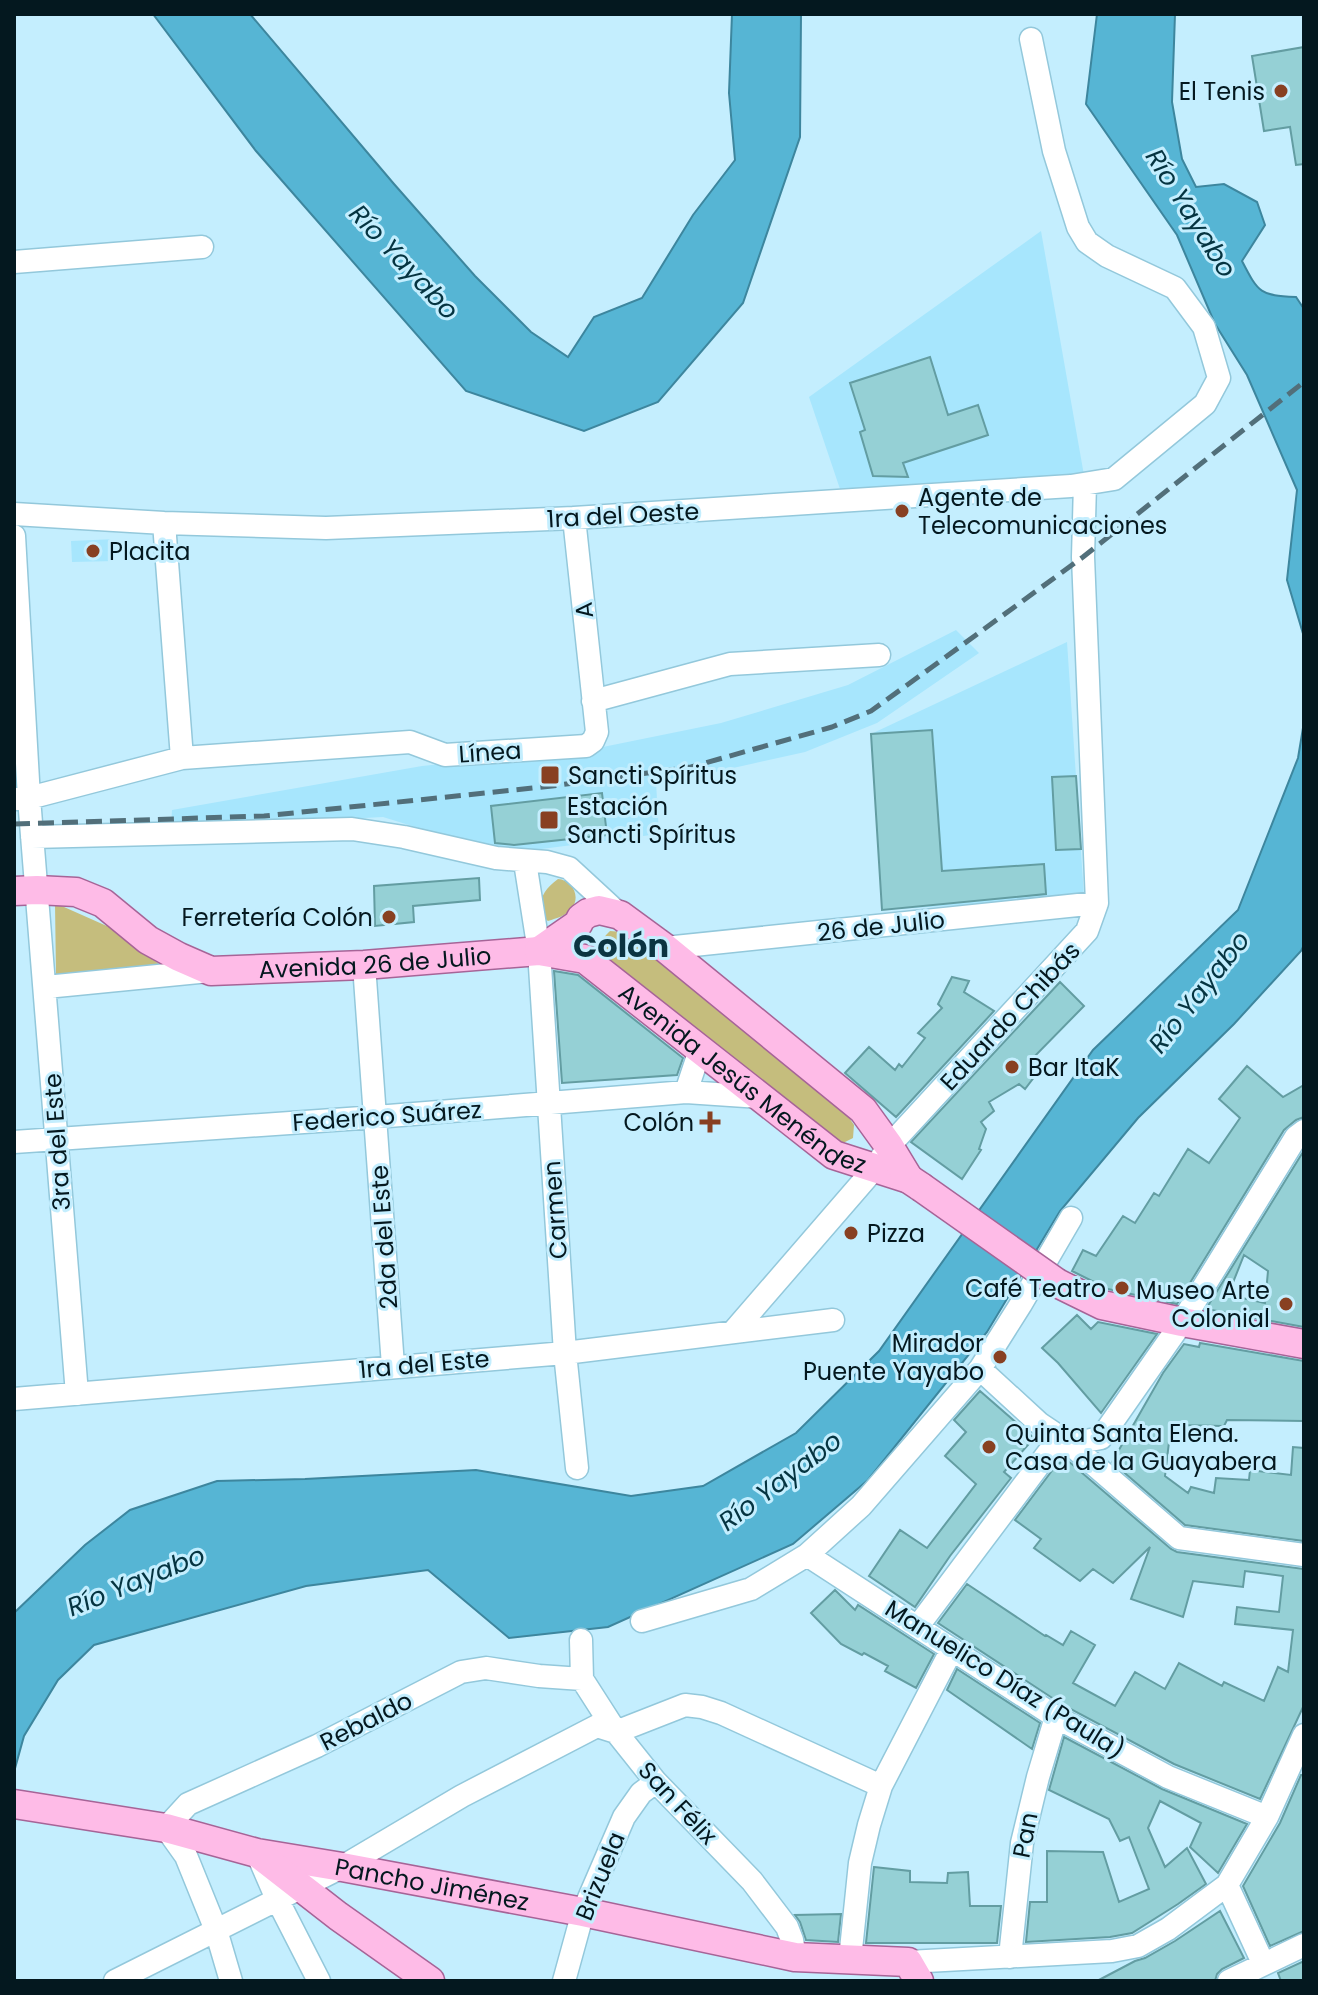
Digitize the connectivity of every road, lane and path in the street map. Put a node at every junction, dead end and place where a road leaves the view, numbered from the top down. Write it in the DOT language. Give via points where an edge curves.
graph roads {
  1 [pos="1031,39"];
  2 [pos="202,247"];
  3 [pos="14,262"];
  4 [pos="1085,484"];
  5 [pos="14,514"];
  6 [pos="574,518"];
  7 [pos="164,523"];
  8 [pos="14,536"];
  9 [pos="879,655"];
  10 [pos="593,701"];
  11 [pos="182,758"];
  12 [pos="22,799"];
  13 [pos="32,837"];
  14 [pos="525,862"];
  15 [pos="26,890"];
  16 [pos="1097,903"];
  17 [pos="620,915"];
  18 [pos="578,924"];
  19 [pos="665,948"];
  20 [pos="539,951"];
  21 [pos="585,959"];
  22 [pos="364,965"];
  23 [pos="211,971"];
  24 [pos="46,987"];
  25 [pos="700,1050"];
  26 [pos="686,1092"];
  27 [pos="760,1097"];
  28 [pos="548,1103"];
  29 [pos="863,1110"];
  30 [pos="376,1117"];
  31 [pos="1301,1137"];
  32 [pos="56,1140"];
  33 [pos="14,1142"];
  34 [pos="834,1155"];
  35 [pos="882,1158"];
  36 [pos="1071,1218"];
  37 [pos="833,1320"];
  38 [pos="1182,1322"];
  39 [pos="733,1332"];
  40 [pos="1304,1344"];
  41 [pos="565,1353"];
  42 [pos="393,1366"];
  43 [pos="980,1369"];
  44 [pos="77,1394"];
  45 [pos="14,1399"];
  46 [pos="1070,1444"];
  47 [pos="577,1468"];
  48 [pos="807,1555"];
  49 [pos="1304,1555"];
  50 [pos="642,1621"];
  51 [pos="918,1626"];
  52 [pos="581,1640"];
  53 [pos="952,1649"];
  54 [pos="582,1679"];
  55 [pos="1056,1717"];
  56 [pos="616,1732"];
  57 [pos="1304,1735"];
  58 [pos="1298,1765"];
  59 [pos="656,1782"];
  60 [pos="881,1786"];
  61 [pos="14,1804"];
  62 [pos="1267,1817"];
  63 [pos="166,1828"];
  64 [pos="257,1853"];
  65 [pos="342,1867"];
  66 [pos="1227,1885"];
  67 [pos="289,1892"];
  68 [pos="583,1912"];
  69 [pos="216,1930"];
  70 [pos="1304,1945"];
  71 [pos="795,1957"];
  72 [pos="1010,1957"];
  73 [pos="1263,1963"];
  74 [pos="850,1970"];
  75 [pos="913,1972"];
  76 [pos="115,1981"];
  77 [pos="231,1981"];
  78 [pos="319,1981"];
  79 [pos="430,1981"];
  80 [pos="564,1981"];
  81 [pos="1229,1981"];
  1 -- 4 [label="street, 1ra del Oeste" via="1054,151 1078,227 1087,242 1107,256 1175,288 1204,327 1219,378 1205,404 1114,479"];
  2 -- 3 [label="street"];
  4 -- 6 [label="street, 1ra del Oeste"];
  4 -- 16 [label="street, Eduardo Chibás" via="1083,557"];
  5 -- 7 [label="street, 1ra del Oeste"];
  6 -- 7 [label="street, 1ra del Oeste" via="326,528"];
  6 -- 10 [label="street, A"];
  7 -- 11 [label="street"];
  8 -- 12 [label="street, 3ra del Este"];
  9 -- 10 [label="street" via="730,664"];
  10 -- 11 [label="street, Línea" via="597,732 586,746 445,755 410,742"];
  11 -- 12 [label="street, Línea"];
  12 -- 13 [label="street, 3ra del Este"];
  13 -- 14 [label="street" via="352,829"];
  13 -- 15 [label="street, 3ra del Este"];
  14 -- 17 [label="street, Avenida Jesús Menéndez" via="569,868"];
  14 -- 20 [label="street"];
  15 -- 23 [label="main road, Avenida 26 de Julio" via="76,892 103,903 148,940"];
  15 -- 24 [label="street, 3ra del Este"];
  16 -- 19 [label="street, 26 de Julio"];
  16 -- 35 [label="street, Eduardo Chibás" via="1087,931"];
  17 -- 18 [label="main road" via="599,910"];
  17 -- 19 [label="main road, Avenida Jesús Menéndez"];
  18 -- 20 [label="main road"];
  18 -- 21 [label="main road"];
  19 -- 29 [label="main road, Avenida Jesús Menéndez"];
  20 -- 21 [label="main road, Avenida 26 de Julio"];
  20 -- 22 [label="main road, Avenida 26 de Julio"];
  20 -- 28 [label="street, Carmen"];
  21 -- 25 [label="main road, Avenida Jesús Menéndez"];
  22 -- 23 [label="main road, Avenida 26 de Julio"];
  22 -- 30 [label="street, 2da del Este"];
  23 -- 24 [label="street, Avenida 26 de Julio"];
  24 -- 32 [label="street, 3ra del Este"];
  25 -- 26 [label="street"];
  25 -- 27 [label="main road, Avenida Jesús Menéndez"];
  26 -- 27 [label="street, Federico Suárez"];
  26 -- 28 [label="street, Federico Suárez"];
  27 -- 34 [label="main road, Avenida Jesús Menéndez"];
  28 -- 30 [label="street, Federico Suárez"];
  28 -- 41 [label="street, Carmen"];
  29 -- 34 [label="main road" via="869,1128 867,1148 856,1156"];
  29 -- 35 [label="main road, Avenida Jesús Menéndez"];
  30 -- 32 [label="street, Federico Suárez"];
  30 -- 42 [label="street, 2da del Este"];
  31 -- 38 [label="street"];
  32 -- 33 [label="street, Federico Suárez"];
  32 -- 44 [label="street, 3ra del Este"];
  34 -- 35 [label="main road, Avenida Jesús Menéndez"];
  35 -- 38 [label="main road, Avenida Jesús Menéndez, bridge" via="1057,1283 1102,1305"];
  35 -- 39 [label="street, Eduardo Chibás"];
  36 -- 43 [label="street"];
  37 -- 39 [label="street, 1ra del Este"];
  38 -- 40 [label="main road, Avenida Jesús Menéndez"];
  38 -- 46 [label="street" via="1101,1438"];
  39 -- 41 [label="street, 1ra del Este"];
  41 -- 42 [label="street, 1ra del Este"];
  41 -- 47 [label="street, Carmen"];
  42 -- 44 [label="street, 1ra del Este"];
  43 -- 46 [label="street"];
  43 -- 48 [label="street" via="861,1506"];
  44 -- 45 [label="street, 1ra del Este"];
  46 -- 49 [label="street" via="1179,1538"];
  46 -- 51 [label="street" via="1048,1453"];
  48 -- 50 [label="street" via="751,1589"];
  48 -- 51 [label="street, Manuelico Díaz (Paula)"];
  51 -- 53 [label="street, Manuelico Díaz (Paula)"];
  52 -- 54 [label="street"];
  53 -- 55 [label="street, Manuelico Díaz (Paula)"];
  53 -- 60 [label="street"];
  54 -- 56 [label="street, San Félix"];
  54 -- 63 [label="street, Rebaldo" via="486,1668 461,1672 188,1804"];
  55 -- 62 [label="street, Manuelico Díaz (Paula)" via="1168,1777"];
  55 -- 72 [label="street, Pan" via="1022,1843"];
  56 -- 59 [label="street, San Félix"];
  56 -- 60 [label="street" via="685,1705 702,1707"];
  56 -- 65 [label="street" via="597,1726 462,1796"];
  57 -- 58 [label="street"];
  58 -- 62 [label="street"];
  59 -- 68 [label="street, Brizuela" via="624,1817"];
  59 -- 71 [label="street, San Félix" via="752,1881 787,1927"];
  60 -- 74 [label="street" via="860,1863"];
  61 -- 63 [label="main road, Pancho Jiménez"];
  62 -- 66 [label="street"];
  63 -- 64 [label="main road, Pancho Jiménez"];
  63 -- 69 [label="street" via="186,1856"];
  64 -- 65 [label="main road, Pancho Jiménez"];
  64 -- 67 [label="main road"];
  65 -- 67 [label="street"];
  65 -- 68 [label="main road, Pancho Jiménez"];
  66 -- 72 [label="street" via="1138,1946"];
  66 -- 73 [label="street"];
  67 -- 69 [label="street"];
  67 -- 78 [label="street"];
  67 -- 79 [label="main road" via="338,1916"];
  68 -- 71 [label="main road, Pancho Jiménez"];
  68 -- 80 [label="street, Brizuela"];
  69 -- 76 [label="street"];
  69 -- 77 [label="street"];
  70 -- 73 [label="street"];
  71 -- 74 [label="main road, Pancho Jiménez"];
  72 -- 75 [label="street"];
  73 -- 81 [label="street"];
  74 -- 75 [label="main road, Pancho Jiménez"];
}
